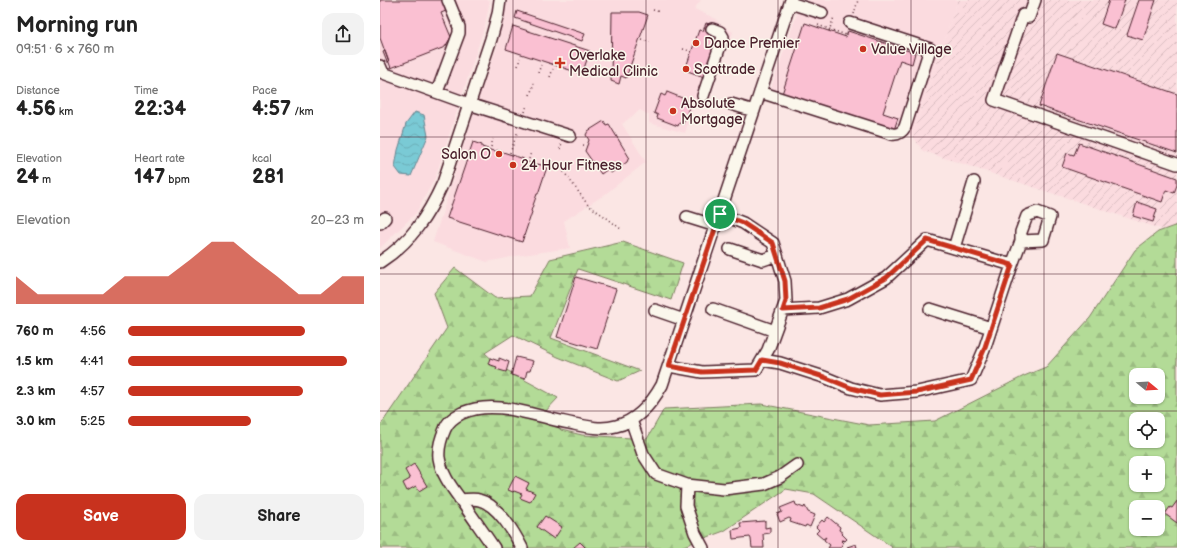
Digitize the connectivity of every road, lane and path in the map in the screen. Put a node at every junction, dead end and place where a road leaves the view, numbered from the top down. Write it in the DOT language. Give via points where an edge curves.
graph roads {
  1 [pos="448,0"];
  2 [pos="500,0"];
  3 [pos="858,0"];
  4 [pos="1035,0"];
  5 [pos="791,1"];
  6 [pos="653,10"];
  7 [pos="660,12"];
  8 [pos="822,13"];
  9 [pos="834,17"];
  10 [pos="852,19"];
  11 [pos="818,26"];
  12 [pos="712,29"];
  13 [pos="642,40"];
  14 [pos="650,42"];
  15 [pos="683,49"];
  16 [pos="690,52"];
  17 [pos="520,58"];
  18 [pos="541,65"];
  19 [pos="380,66"];
  20 [pos="518,66"];
  21 [pos="553,69"];
  22 [pos="538,73"];
  23 [pos="550,77"];
  24 [pos="534,83"];
  25 [pos="436,92"];
  26 [pos="760,92"];
  27 [pos="530,95"];
  28 [pos="703,96"];
  29 [pos="469,104"];
  30 [pos="731,104"];
  31 [pos="527,105"];
  32 [pos="754,111"];
  33 [pos="524,114"];
  34 [pos="519,127"];
  35 [pos="493,139"];
  36 [pos="566,139"];
  37 [pos="583,145"];
  38 [pos="587,146"];
  39 [pos="490,147"];
  40 [pos="560,149"];
  41 [pos="531,152"];
  42 [pos="510,153"];
  43 [pos="529,160"];
  44 [pos="554,163"];
  45 [pos="1177,164"];
  46 [pos="974,182"];
  47 [pos="720,214"];
  48 [pos="687,217"];
  49 [pos="716,226"];
  50 [pos="622,230"];
  51 [pos="1021,241"];
  52 [pos="954,248"];
  53 [pos="730,249"];
  54 [pos="777,255"];
  55 [pos="380,262"];
  56 [pos="1012,265"];
  57 [pos="713,309"];
  58 [pos="930,309"];
  59 [pos="655,310"];
  60 [pos="783,310"];
  61 [pos="684,320"];
  62 [pos="991,328"];
  63 [pos="775,331"];
  64 [pos="762,360"];
  65 [pos="669,366"];
  66 [pos="631,420"];
  67 [pos="797,465"];
  68 [pos="687,485"];
  69 [pos="460,500"];
  70 [pos="494,548"];
  71 [pos="522,548"];
  72 [pos="703,548"];
  1 -- 25 [label="street" via="459,33"];
  2 -- 29 [label="street" via="495,27"];
  3 -- 10 [label="path"];
  4 -- 45 [label="street" via="1029,17 1023,16 994,100"];
  5 -- 8 [label="street"];
  5 -- 26 [label="street"];
  6 -- 7 [label="path"];
  9 -- 11 [label="path" via="830,30"];
  10 -- 26 [label="street" via="930,49 905,127 899,134 892,134"];
  12 -- 28 [label="street" via="720,32 723,37"];
  13 -- 14 [label="path"];
  15 -- 16 [label="path"];
  17 -- 20 [label="path"];
  18 -- 22 [label="path"];
  19 -- 25 [label="street" via="383,73"];
  21 -- 23 [label="path"];
  24 -- 27 [label="path"];
  25 -- 29 [label="street"];
  26 -- 32 [label="street"];
  29 -- 36 [label="street"];
  29 -- 55 [label="street" via="443,183 429,212 408,240"];
  30 -- 32 [label="street"];
  31 -- 33 [label="path"];
  32 -- 47 [label="street"];
  34 -- 42 [label="path"];
  35 -- 39 [label="path"];
  36 -- 40 [label="path"];
  37 -- 38 [label="path"];
  41 -- 43 [label="path"];
  44 -- 50 [label="path" via="556,161 588,205"];
  46 -- 52 [label="street"];
  47 -- 49 [label="street"];
  47 -- 54 [label="street" via="743,223 773,243"];
  48 -- 49 [label="street"];
  49 -- 61 [label="street"];
  51 -- 56 [label="street"];
  52 -- 56 [label="street"];
  52 -- 60 [label="street" via="927,240 886,278 848,299 819,308"];
  53 -- 54 [label="street" via="763,260"];
  54 -- 60 [label="street" via="785,281 786,301"];
  56 -- 62 [label="street"];
  57 -- 63 [label="street"];
  58 -- 62 [label="street"];
  59 -- 61 [label="street"];
  60 -- 63 [label="street"];
  61 -- 65 [label="street"];
  62 -- 64 [label="street" via="971,380 917,392 880,395 851,388 780,363"];
  63 -- 64 [label="street"];
  64 -- 65 [label="street" via="756,370 702,372"];
  65 -- 66 [label="street" via="656,395 643,411"];
  66 -- 68 [label="street" via="643,454 656,474"];
  66 -- 69 [label="street" via="609,428 589,427 500,408 469,410 453,417 443,434 439,457 445,477"];
  67 -- 68 [label="street" via="764,484 724,489"];
  68 -- 72 [label="street" via="686,506"];
  69 -- 70 [label="street"];
  69 -- 71 [label="street" via="479,500 492,506 516,536"];
}
